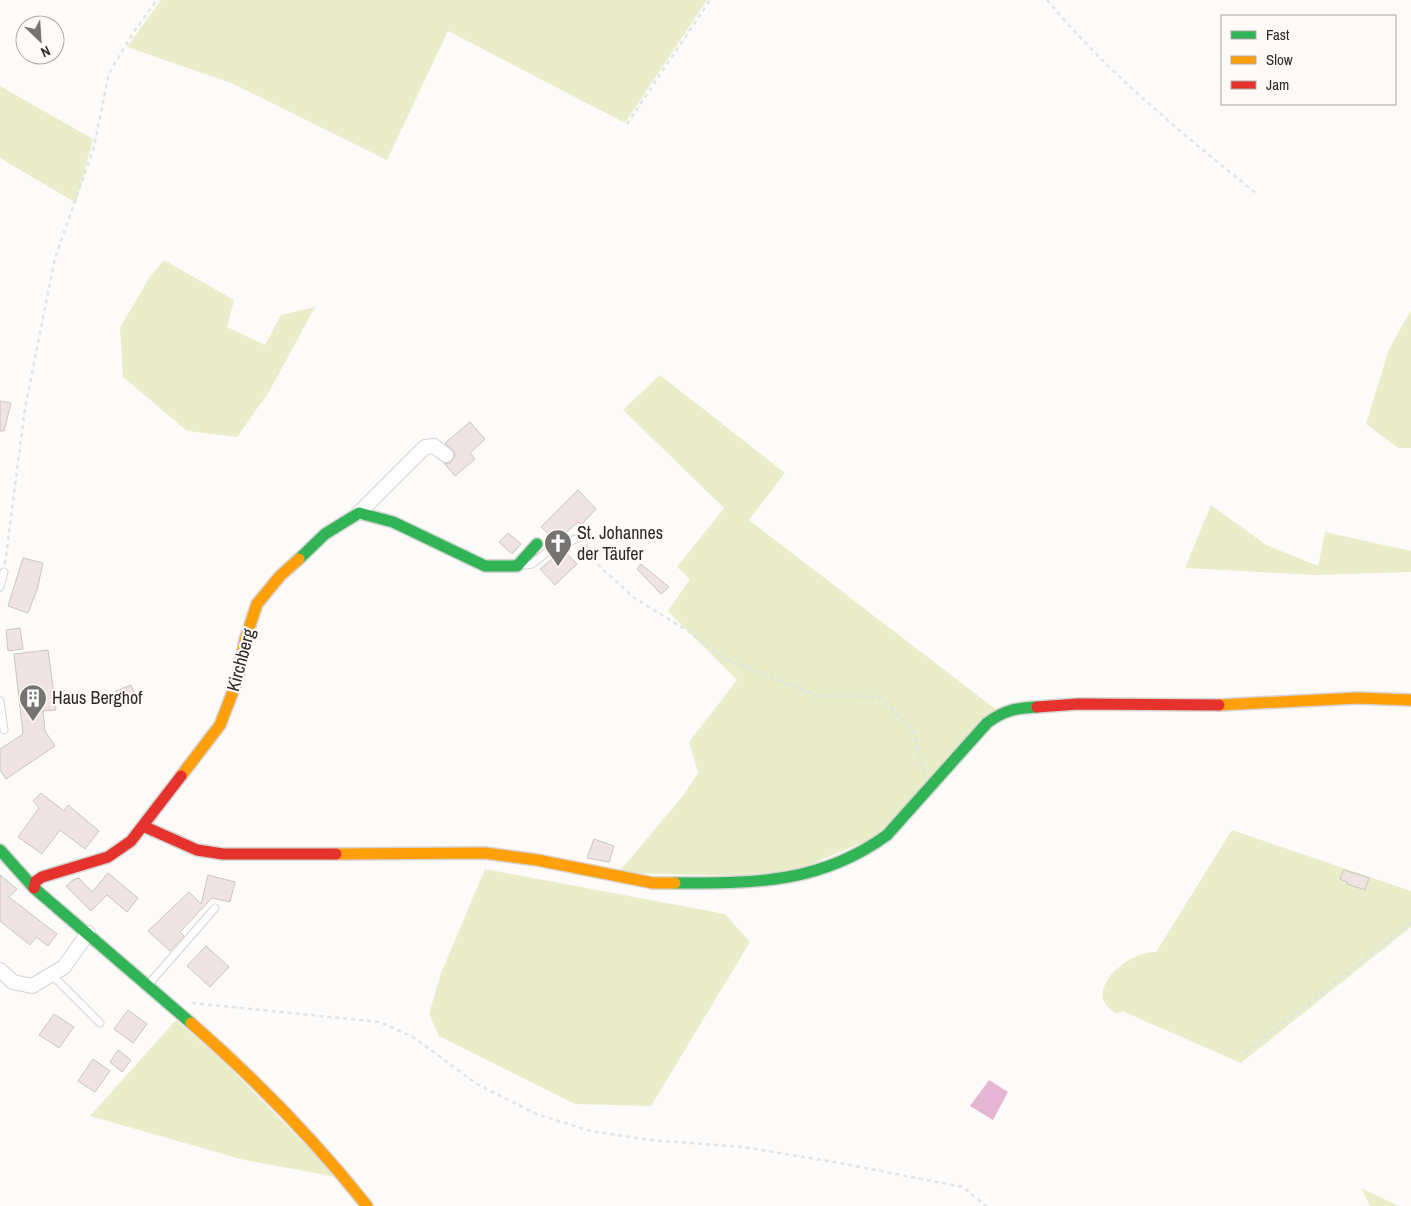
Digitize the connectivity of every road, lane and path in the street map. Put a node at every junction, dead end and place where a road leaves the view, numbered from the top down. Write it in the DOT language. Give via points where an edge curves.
graph roads {
  1 [pos="157,0"];
  2 [pos="710,0"];
  3 [pos="1047,0"];
  4 [pos="627,124"];
  5 [pos="1256,193"];
  6 [pos="446,455"];
  7 [pos="359,513"];
  8 [pos="583,536"];
  9 [pos="537,544"];
  10 [pos="517,566"];
  11 [pos="4,572"];
  12 [pos="0,587"];
  13 [pos="1411,700"];
  14 [pos="0,701"];
  15 [pos="4,730"];
  16 [pos="929,790"];
  17 [pos="143,826"];
  18 [pos="0,850"];
  19 [pos="34,888"];
  20 [pos="215,908"];
  21 [pos="1411,923"];
  22 [pos="88,933"];
  23 [pos="0,970"];
  24 [pos="52,975"];
  25 [pos="148,985"];
  26 [pos="168,1003"];
  27 [pos="100,1023"];
  28 [pos="1245,1053"];
  29 [pos="367,1206"];
  30 [pos="986,1206"];
  1 -- 11 [label="path" via="108,73 94,147 55,258 25,408"];
  2 -- 4 [label="path"];
  3 -- 5 [label="path" via="1080,39 1166,121"];
  6 -- 7 [label="street, Kirchberg" via="434,446 425,447"];
  7 -- 10 [label="street" via="393,522 485,566"];
  7 -- 17 [label="street, Kirchberg" via="325,534 280,576 257,604 245,640 237,681 220,725"];
  8 -- 10 [label="lane" via="552,549 532,564"];
  8 -- 16 [label="path" via="591,558 633,597 692,633 723,658 818,696 879,698 912,729"];
  9 -- 10 [label="street"];
  11 -- 12 [label="lane"];
  13 -- 16 [label="street" via="1357,698 1242,705 1078,704 1013,708 986,723"];
  14 -- 15 [label="lane"];
  16 -- 17 [label="street" via="887,834 868,849 842,862 781,880 738,883 653,883 485,853 223,854 197,850"];
  17 -- 19 [label="street, Kirchberg" via="116,854 42,877"];
  18 -- 19 [label="street"];
  19 -- 22 [label="street"];
  20 -- 25 [label="lane"];
  21 -- 28 [label="path"];
  22 -- 24 [label="street" via="64,966"];
  22 -- 25 [label="street"];
  23 -- 24 [label="street" via="13,982 32,986"];
  24 -- 27 [label="lane"];
  25 -- 26 [label="street"];
  26 -- 29 [label="street" via="245,1070 340,1172"];
  26 -- 30 [label="path" via="210,1003 380,1022 414,1036 478,1084 536,1114 591,1131 752,1149 834,1162 962,1187"];
}
